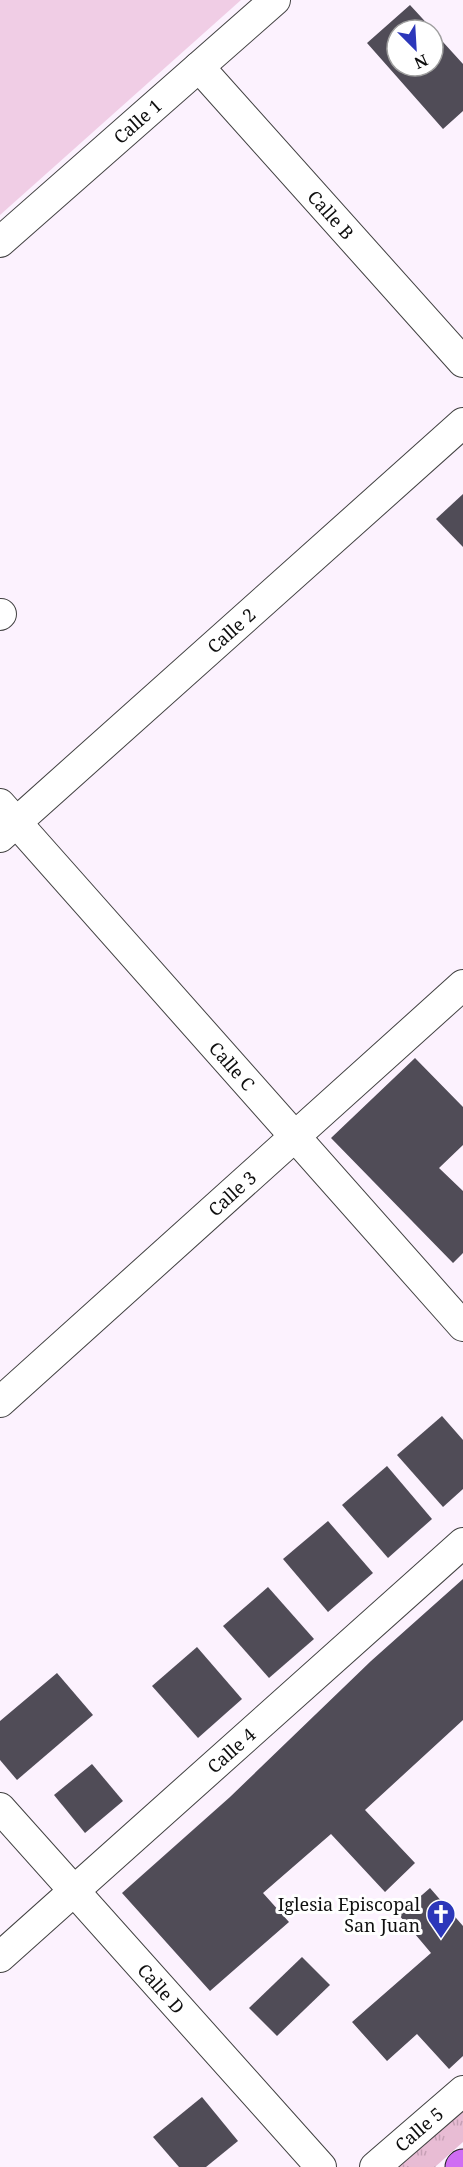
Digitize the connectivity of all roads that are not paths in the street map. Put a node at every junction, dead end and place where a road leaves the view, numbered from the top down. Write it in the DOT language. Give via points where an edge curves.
graph roads {
  1 [pos="275,0"];
  2 [pos="199,67"];
  3 [pos="0,242"];
  4 [pos="463,362"];
  5 [pos="463,423"];
  6 [pos="5,821"];
  7 [pos="463,985"];
  8 [pos="295,1136"];
  9 [pos="460,1315"];
  10 [pos="0,1402"];
  11 [pos="463,1543"];
  12 [pos="0,1808"];
  13 [pos="73,1892"];
  14 [pos="0,1957"];
  15 [pos="463,2091"];
  16 [pos="321,2167"];
  17 [pos="375,2167"];
  1 -- 2 [label="street, Calle 1"];
  2 -- 3 [label="street, Calle 1"];
  2 -- 4 [label="street, Calle B"];
  5 -- 6 [label="street, Calle 2"];
  6 -- 8 [label="street, Calle C"];
  7 -- 8 [label="street, Calle 3"];
  8 -- 9 [label="street, Calle C"];
  8 -- 10 [label="street, Calle 3"];
  11 -- 13 [label="street, Calle 4"];
  12 -- 13 [label="street, Calle D"];
  13 -- 14 [label="street, Calle 4"];
  13 -- 16 [label="street, Calle D"];
  15 -- 17 [label="street, Calle 5"];
}
